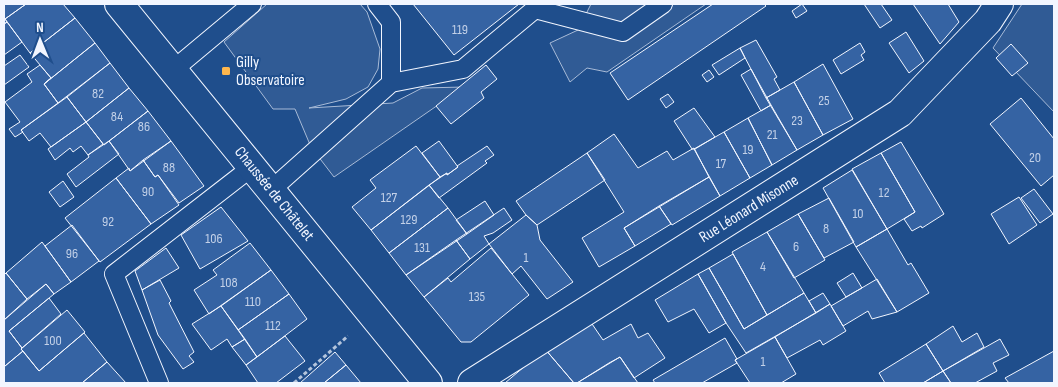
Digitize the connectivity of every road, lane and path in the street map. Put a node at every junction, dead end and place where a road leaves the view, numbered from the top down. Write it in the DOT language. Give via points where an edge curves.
graph roads {
  1 [pos="119,4"];
  2 [pos="252,4"];
  3 [pos="376,4"];
  4 [pos="663,4"];
  5 [pos="999,4"];
  6 [pos="173,70"];
  7 [pos="392,84"];
  8 [pos="252,167"];
  9 [pos="271,190"];
  10 [pos="373,315"];
  11 [pos="159,383"];
  12 [pos="294,383"];
  13 [pos="428,383"];
  14 [pos="472,383"];
  1 -- 6 [label="street, Chaussée de Châtelet"];
  2 -- 6 [label="lane"];
  3 -- 7 [label="lane" via="391,22"];
  4 -- 7 [label="lane" via="623,32 535,9 463,69"];
  5 -- 14 [label="street, Rue Léonard Misonne" via="988,22 900,113"];
  6 -- 8 [label="street, Chaussée de Châtelet"];
  7 -- 9 [label="lane"];
  8 -- 9 [label="street, Chaussée de Châtelet"];
  8 -- 11 [label="lane" via="114,274"];
  9 -- 10 [label="street, Chaussée de Châtelet"];
  10 -- 12 [label="path"];
  10 -- 13 [label="street, Chaussée de Châtelet"];
}
